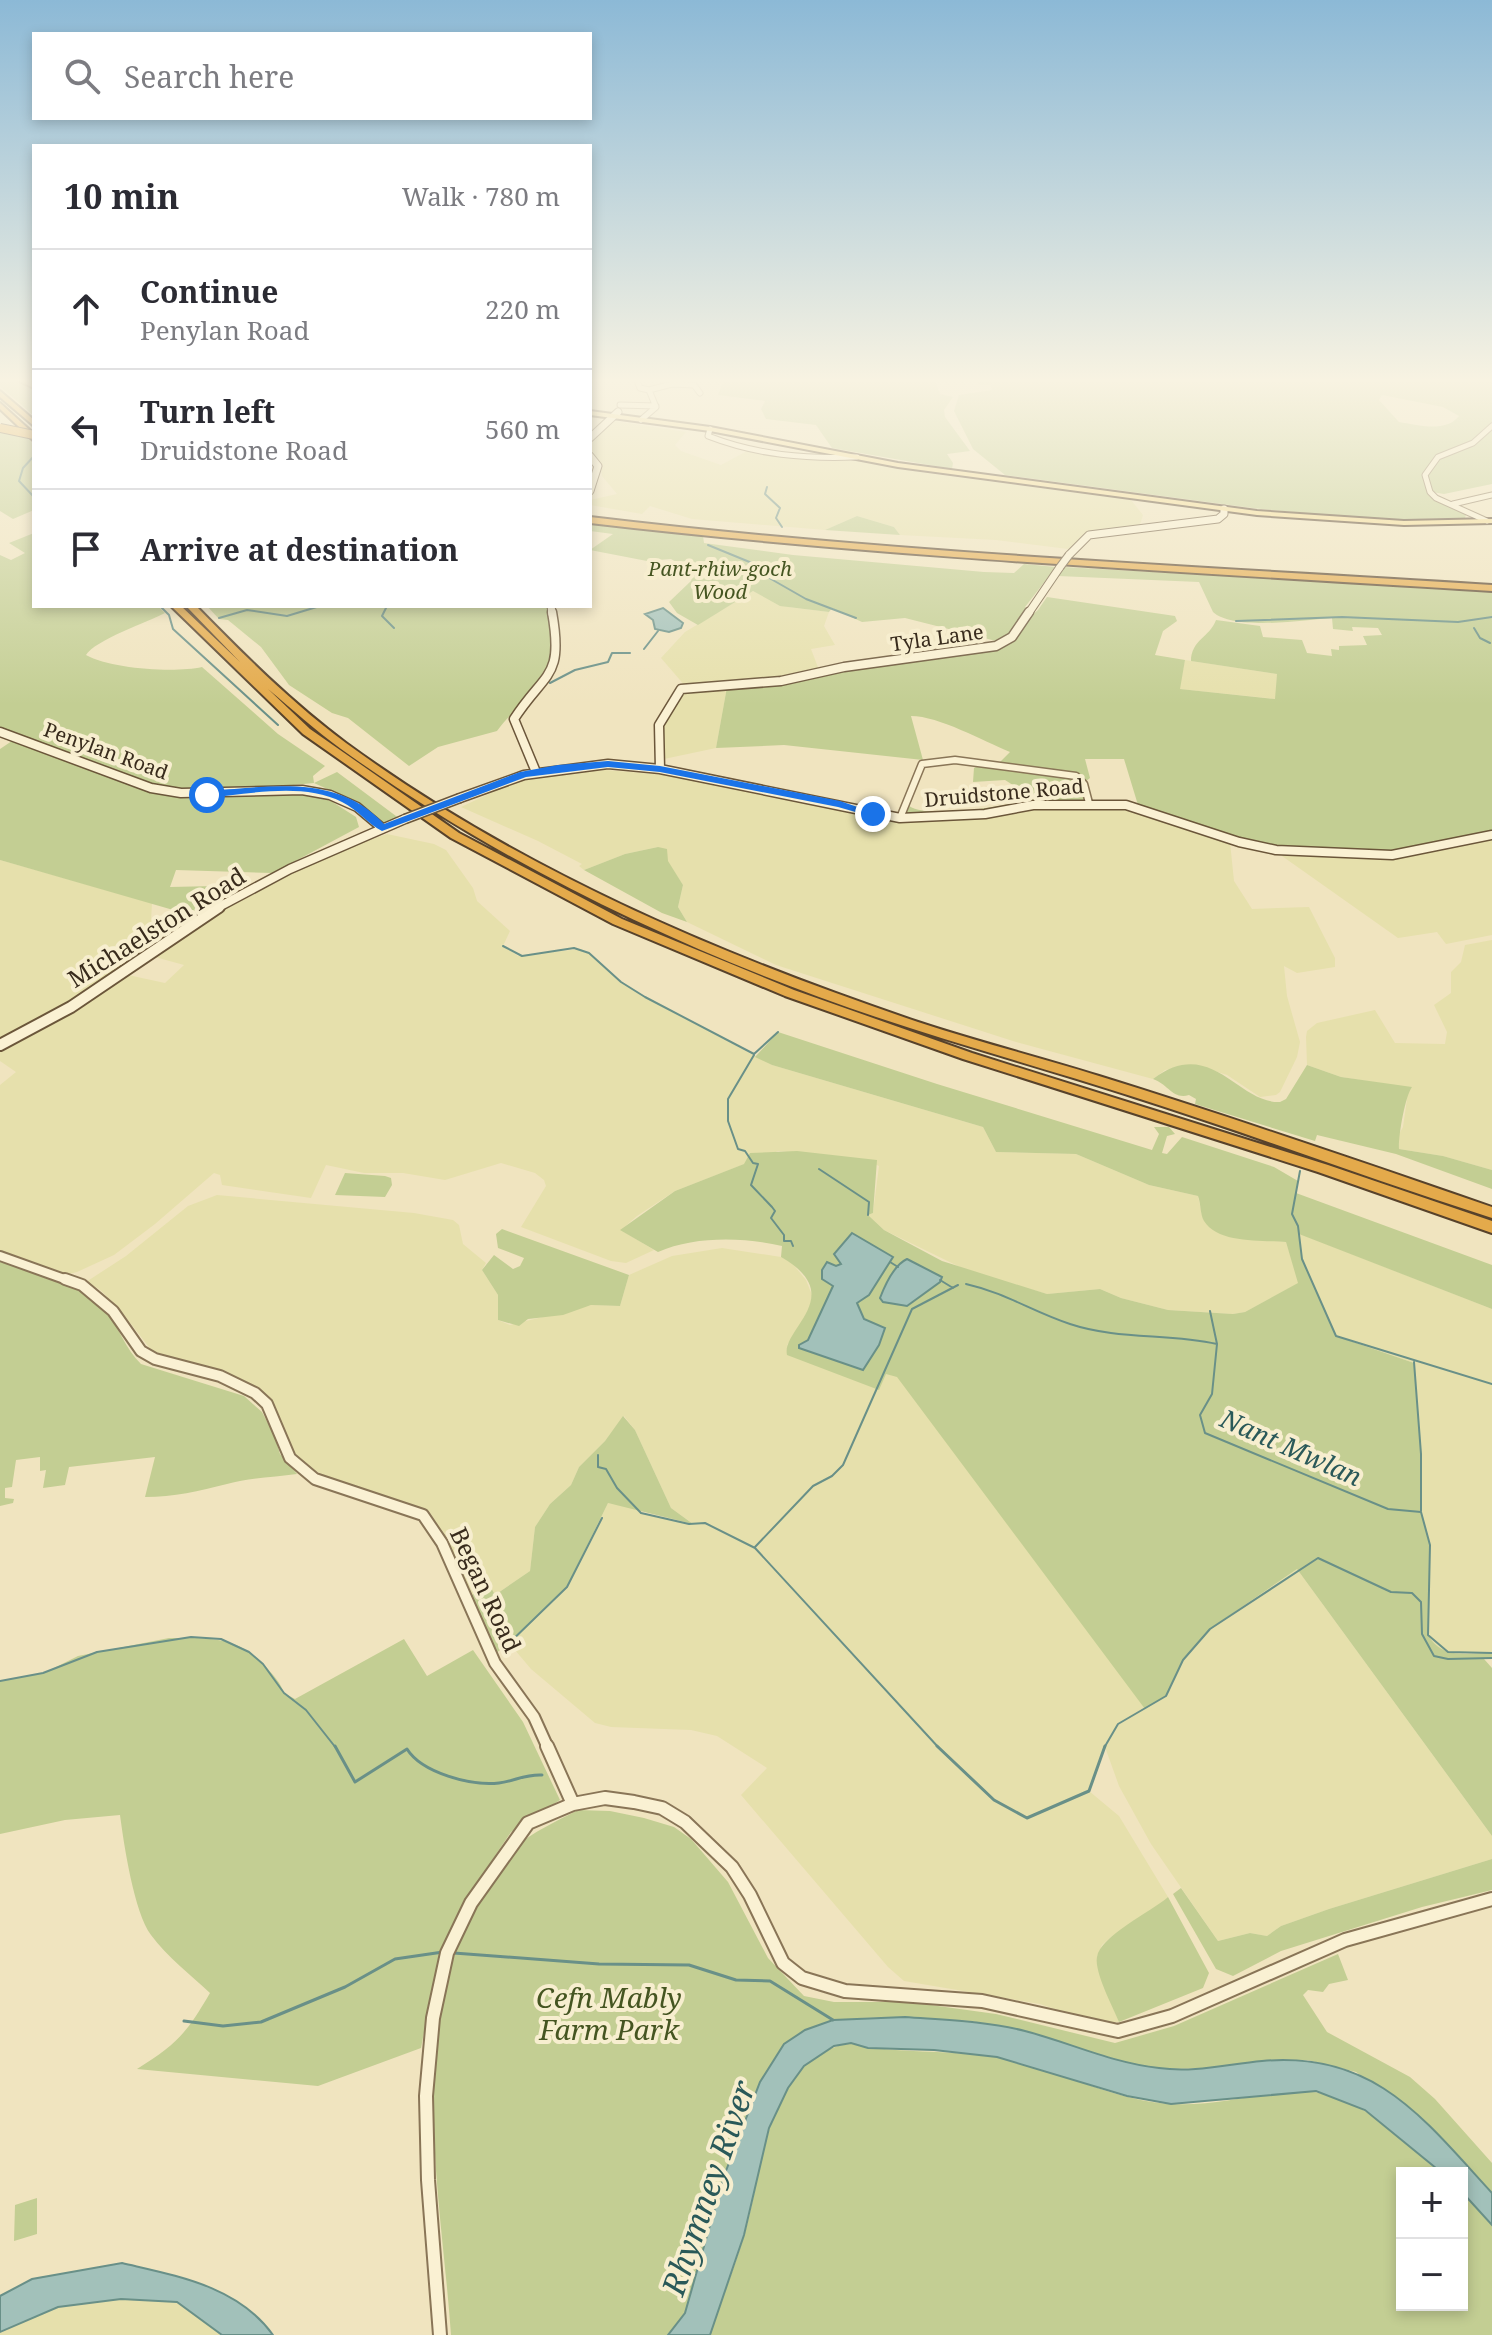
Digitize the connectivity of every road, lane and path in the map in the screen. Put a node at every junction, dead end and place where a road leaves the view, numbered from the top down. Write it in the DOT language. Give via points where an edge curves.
graph roads {
  1 [pos="1055,487"];
  2 [pos="1429,487"];
  3 [pos="1492,495"];
  4 [pos="1476,497"];
  5 [pos="1453,504"];
  6 [pos="1492,505"];
  7 [pos="1224,509"];
  8 [pos="592,518"];
  9 [pos="1468,518"];
  10 [pos="1490,521"];
  11 [pos="1492,586"];
  12 [pos="178,608"];
  13 [pos="193,608"];
  14 [pos="551,608"];
  15 [pos="0,732"];
  16 [pos="660,769"];
  17 [pos="536,772"];
  18 [pos="1089,803"];
  19 [pos="900,818"];
  20 [pos="382,828"];
  21 [pos="1492,835"];
  22 [pos="0,1045"];
  23 [pos="1492,1213"];
  24 [pos="1492,1227"];
  25 [pos="0,1256"];
  26 [pos="573,1804"];
  27 [pos="1492,1899"];
  28 [pos="440,2335"];
  1 -- 7 [label="main road"];
  2 -- 9 [label="street" via="1436,498"];
  3 -- 4 [label="street"];
  4 -- 5 [label="street"];
  4 -- 6 [label="street"];
  7 -- 9 [label="main road" via="1342,520"];
  7 -- 16 [label="street, Tyla Lane, bridge" via="1218,519 1089,535 1078,542 1012,637 996,646 781,681 681,689 659,725"];
  8 -- 11 [label="highway" via="992,559"];
  9 -- 10 [label="main road"];
  12 -- 24 [label="highway" via="244,678 349,763 483,850 617,920 818,1005"];
  13 -- 23 [label="highway" via="256,673 364,760 507,850 630,913 902,1022 1327,1154"];
  14 -- 17 [label="street" via="555,664 514,719"];
  15 -- 20 [label="street, Penylan Road" via="176,794 318,790 368,813"];
  16 -- 17 [label="street, Druidstone Road" via="608,764"];
  16 -- 19 [label="street, Druidstone Road"];
  17 -- 20 [label="street, Druidstone Road, bridge"];
  18 -- 19 [label="street, Druidstone Road"];
  18 -- 19 [label="street" via="1076,776 955,760 922,764"];
  18 -- 21 [label="street, Druidstone Road" via="1139,807 1276,850 1392,855"];
  20 -- 22 [label="street, Michaelston Road" via="245,893 105,985"];
  25 -- 26 [label="street, Began Road" via="82,1285 113,1311 141,1351 155,1359 220,1376 255,1393 267,1404 290,1458 315,1479 423,1515 442,1543 495,1663 534,1717"];
  26 -- 27 [label="street" via="605,1798 634,1802 662,1808 685,1822 732,1867 783,1963 802,1978 845,1991 982,2001 1118,2031 1172,2016 1345,1940"];
  26 -- 28 [label="street" via="528,1823 471,1903 447,1953 433,2018 426,2096"];
}
